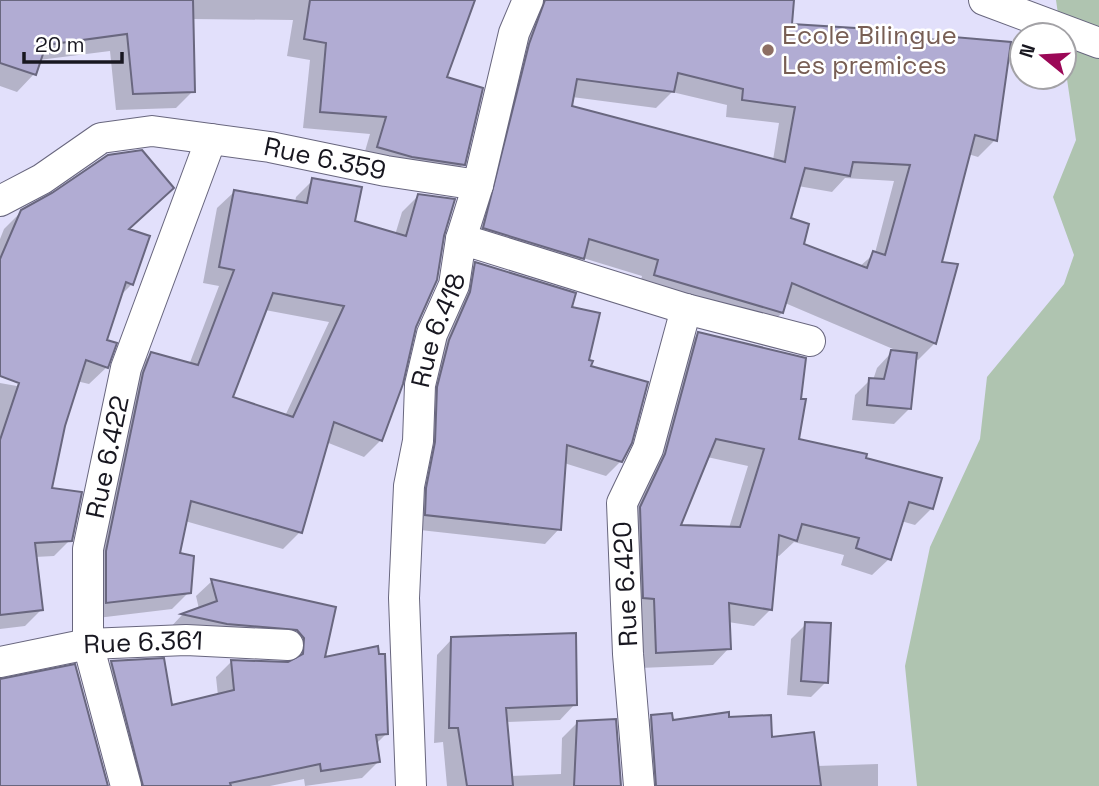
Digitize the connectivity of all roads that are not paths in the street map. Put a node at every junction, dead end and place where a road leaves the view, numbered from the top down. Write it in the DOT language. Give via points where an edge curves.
graph roads {
  1 [pos="528,0"];
  2 [pos="984,0"];
  3 [pos="1099,43"];
  4 [pos="211,139"];
  5 [pos="478,185"];
  6 [pos="0,201"];
  7 [pos="461,239"];
  8 [pos="686,309"];
  9 [pos="810,341"];
  10 [pos="88,644"];
  11 [pos="288,645"];
  12 [pos="0,662"];
  13 [pos="126,786"];
  14 [pos="411,786"];
  15 [pos="639,786"];
  1 -- 5 [label="street" via="514,33"];
  2 -- 3 [label="street"];
  4 -- 5 [label="street, Rue 6.359"];
  4 -- 6 [label="street, Rue 6.359" via="152,131 100,138 42,179"];
  4 -- 10 [label="street, Rue 6.422" via="126,368 88,549"];
  5 -- 7 [label="street"];
  7 -- 8 [label="street, Rue 6.418"];
  7 -- 14 [label="street, Rue 6.418" via="454,285 432,334 420,385 418,441 409,486 404,598"];
  8 -- 9 [label="street, Rue 6.418"];
  8 -- 15 [label="street, Rue 6.420" via="652,437 622,503"];
  10 -- 11 [label="street, Rue 6.361" via="186,640"];
  10 -- 12 [label="street, Rue 6.361"];
  10 -- 13 [label="street, Rue 6.422"];
}
